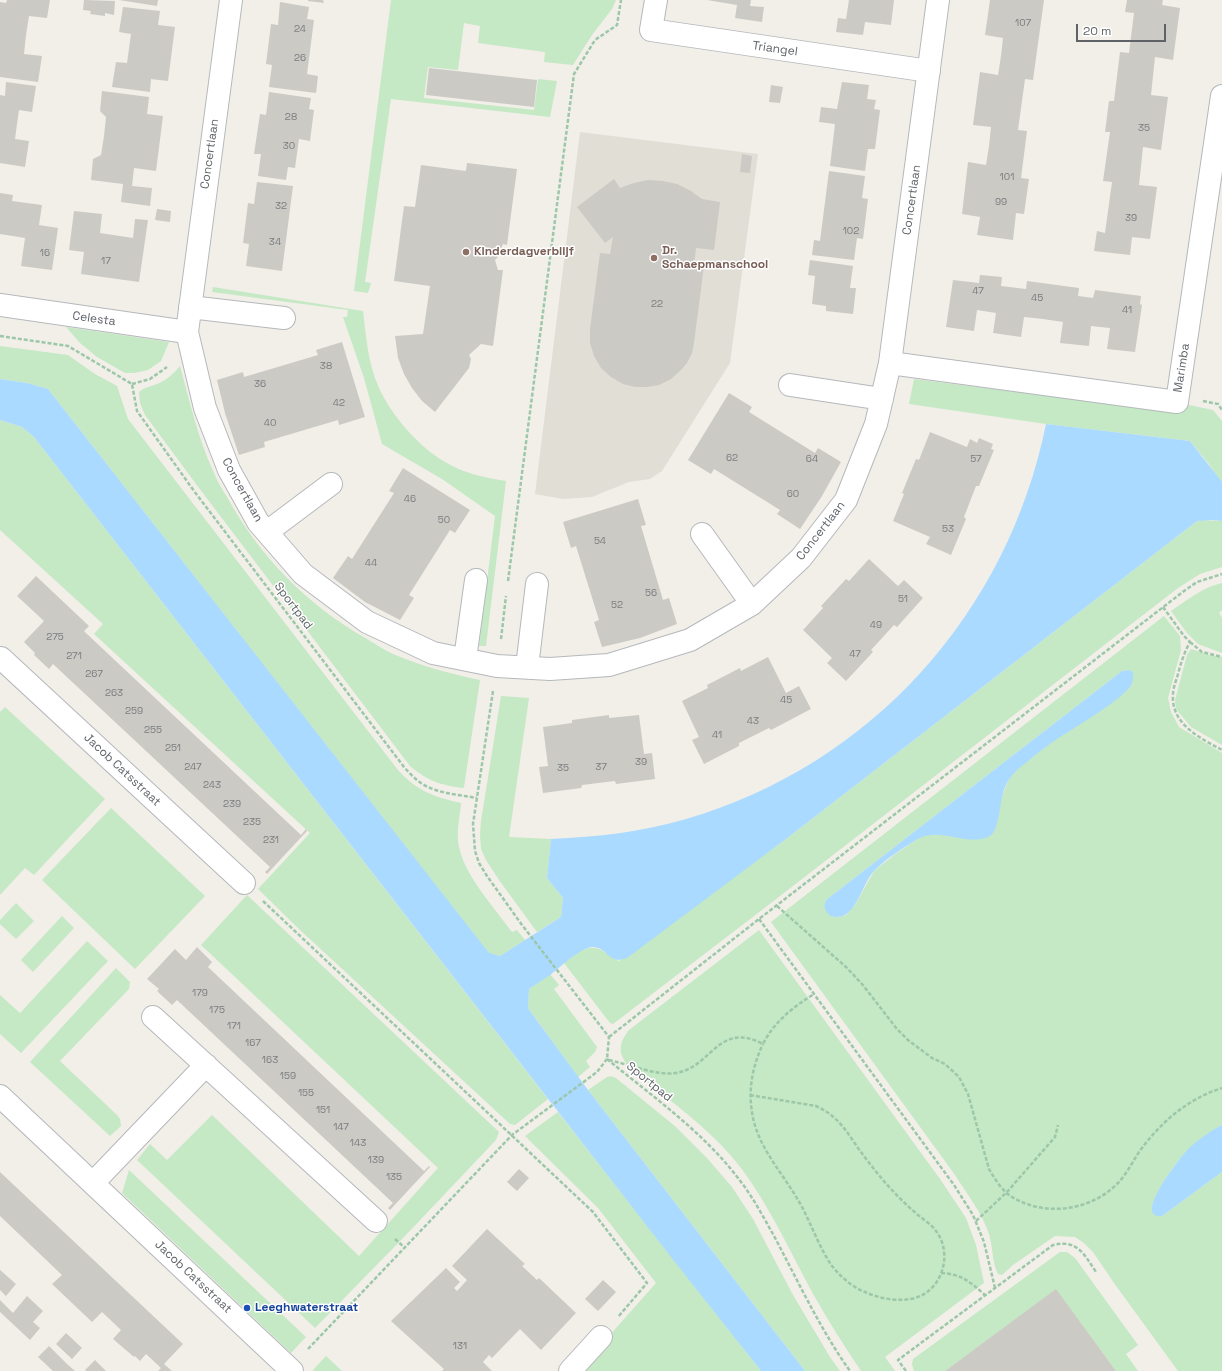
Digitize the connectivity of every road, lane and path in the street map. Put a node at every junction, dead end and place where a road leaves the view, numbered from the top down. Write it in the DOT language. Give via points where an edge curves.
graph roads {
  1 [pos="231,0"];
  2 [pos="621,0"];
  3 [pos="656,0"];
  4 [pos="938,0"];
  5 [pos="930,71"];
  6 [pos="1222,96"];
  7 [pos="0,305"];
  8 [pos="190,308"];
  9 [pos="284,318"];
  10 [pos="187,332"];
  11 [pos="0,336"];
  12 [pos="890,363"];
  13 [pos="132,384"];
  14 [pos="790,385"];
  15 [pos="882,399"];
  16 [pos="331,484"];
  17 [pos="267,532"];
  18 [pos="702,534"];
  19 [pos="1222,574"];
  20 [pos="476,580"];
  21 [pos="537,584"];
  22 [pos="508,587"];
  23 [pos="506,595"];
  24 [pos="752,604"];
  25 [pos="1163,607"];
  26 [pos="1190,642"];
  27 [pos="1222,657"];
  28 [pos="0,659"];
  29 [pos="465,659"];
  30 [pos="497,666"];
  31 [pos="527,668"];
  32 [pos="1222,750"];
  33 [pos="477,798"];
  34 [pos="244,883"];
  35 [pos="777,906"];
  36 [pos="759,919"];
  37 [pos="814,994"];
  38 [pos="153,1017"];
  39 [pos="609,1037"];
  40 [pos="763,1044"];
  41 [pos="606,1059"];
  42 [pos="206,1065"];
  43 [pos="1222,1088"];
  44 [pos="750,1095"];
  45 [pos="0,1096"];
  46 [pos="1058,1125"];
  47 [pos="512,1135"];
  48 [pos="93,1183"];
  49 [pos="1007,1192"];
  50 [pos="376,1221"];
  51 [pos="976,1221"];
  52 [pos="1096,1272"];
  53 [pos="941,1273"];
  54 [pos="995,1288"];
  55 [pos="985,1295"];
  56 [pos="601,1337"];
  57 [pos="291,1370"];
  58 [pos="570,1371"];
  59 [pos="850,1371"];
  60 [pos="906,1371"];
  1 -- 8 [label="street, Concertlaan"];
  2 -- 22 [label="path" via="617,25 595,40 574,74"];
  3 -- 5 [label="street, Triangel" via="651,30"];
  4 -- 5 [label="street, Concertlaan"];
  5 -- 12 [label="street, Concertlaan"];
  6 -- 12 [label="street, Marimba" via="1177,402"];
  7 -- 10 [label="street, Celesta"];
  8 -- 9 [label="street"];
  8 -- 10 [label="street, Concertlaan"];
  10 -- 13 [label="path" via="166,368 150,378"];
  10 -- 17 [label="street, Concertlaan" via="205,408 229,470 258,522"];
  11 -- 13 [label="path" via="68,346"];
  12 -- 15 [label="street, Concertlaan"];
  13 -- 33 [label="path, Sportpad" via="137,411 203,504 404,768 428,787"];
  14 -- 15 [label="street"];
  15 -- 24 [label="street, Concertlaan" via="876,424 846,500 801,558"];
  16 -- 17 [label="street, Concertlaan"];
  17 -- 29 [label="street, Concertlaan" via="303,574 367,622 433,653"];
  18 -- 24 [label="street"];
  19 -- 25 [label="path" via="1197,582"];
  20 -- 29 [label="street"];
  21 -- 31 [label="street"];
  23 -- 30 [label="path"];
  24 -- 31 [label="street, Concertlaan" via="690,640 609,665"];
  25 -- 26 [label="path"];
  25 -- 35 [label="path"];
  26 -- 27 [label="path" via="1202,652"];
  26 -- 32 [label="path" via="1184,652 1176,680 1173,695 1176,711 1192,732"];
  28 -- 34 [label="street, Jacob Catsstraat"];
  29 -- 30 [label="street, Concertlaan"];
  30 -- 31 [label="street, Concertlaan"];
  30 -- 33 [label="path"];
  33 -- 39 [label="path" via="474,839 479,863 522,925"];
  34 -- 47 [label="path"];
  35 -- 36 [label="path"];
  35 -- 49 [label="path" via="852,973 908,1040 932,1058 945,1064 959,1077 968,1094 989,1169"];
  36 -- 37 [label="path"];
  36 -- 39 [label="path"];
  37 -- 40 [label="path" via="781,1018"];
  37 -- 51 [label="path" via="954,1185"];
  38 -- 42 [label="street"];
  39 -- 41 [label="path"];
  40 -- 41 [label="path" via="745,1037 735,1037 718,1046 691,1068 675,1074 660,1073"];
  40 -- 44 [label="path" via="757,1056"];
  41 -- 47 [label="path" via="597,1072"];
  41 -- 59 [label="path, Sportpad" via="685,1122 726,1162 741,1181 760,1211 827,1336"];
  42 -- 48 [label="street"];
  42 -- 50 [label="street"];
  43 -- 49 [label="path" via="1196,1099 1166,1120 1136,1157 1128,1172 1103,1196 1088,1203 1059,1209 1030,1205"];
  44 -- 53 [label="path" via="816,1106 840,1122 858,1149 889,1186 936,1230 944,1251"];
  44 -- 53 [label="path" via="756,1130 763,1146 798,1200 825,1254 840,1276 864,1292 893,1300 905,1300 927,1292"];
  45 -- 48 [label="street, Jacob Catsstraat"];
  46 -- 49 [label="path" via="1055,1137"];
  47 -- 56 [label="path" via="592,1212 647,1283"];
  47 -- 57 [label="path"];
  48 -- 57 [label="street, Jacob Catsstraat"];
  49 -- 51 [label="path"];
  51 -- 54 [label="path"];
  52 -- 54 [label="path" via="1079,1248 1065,1243 1058,1244 1053,1245"];
  53 -- 55 [label="path" via="968,1280"];
  54 -- 55 [label="path"];
  55 -- 60 [label="path" via="898,1360"];
  56 -- 58 [label="street"];
}
